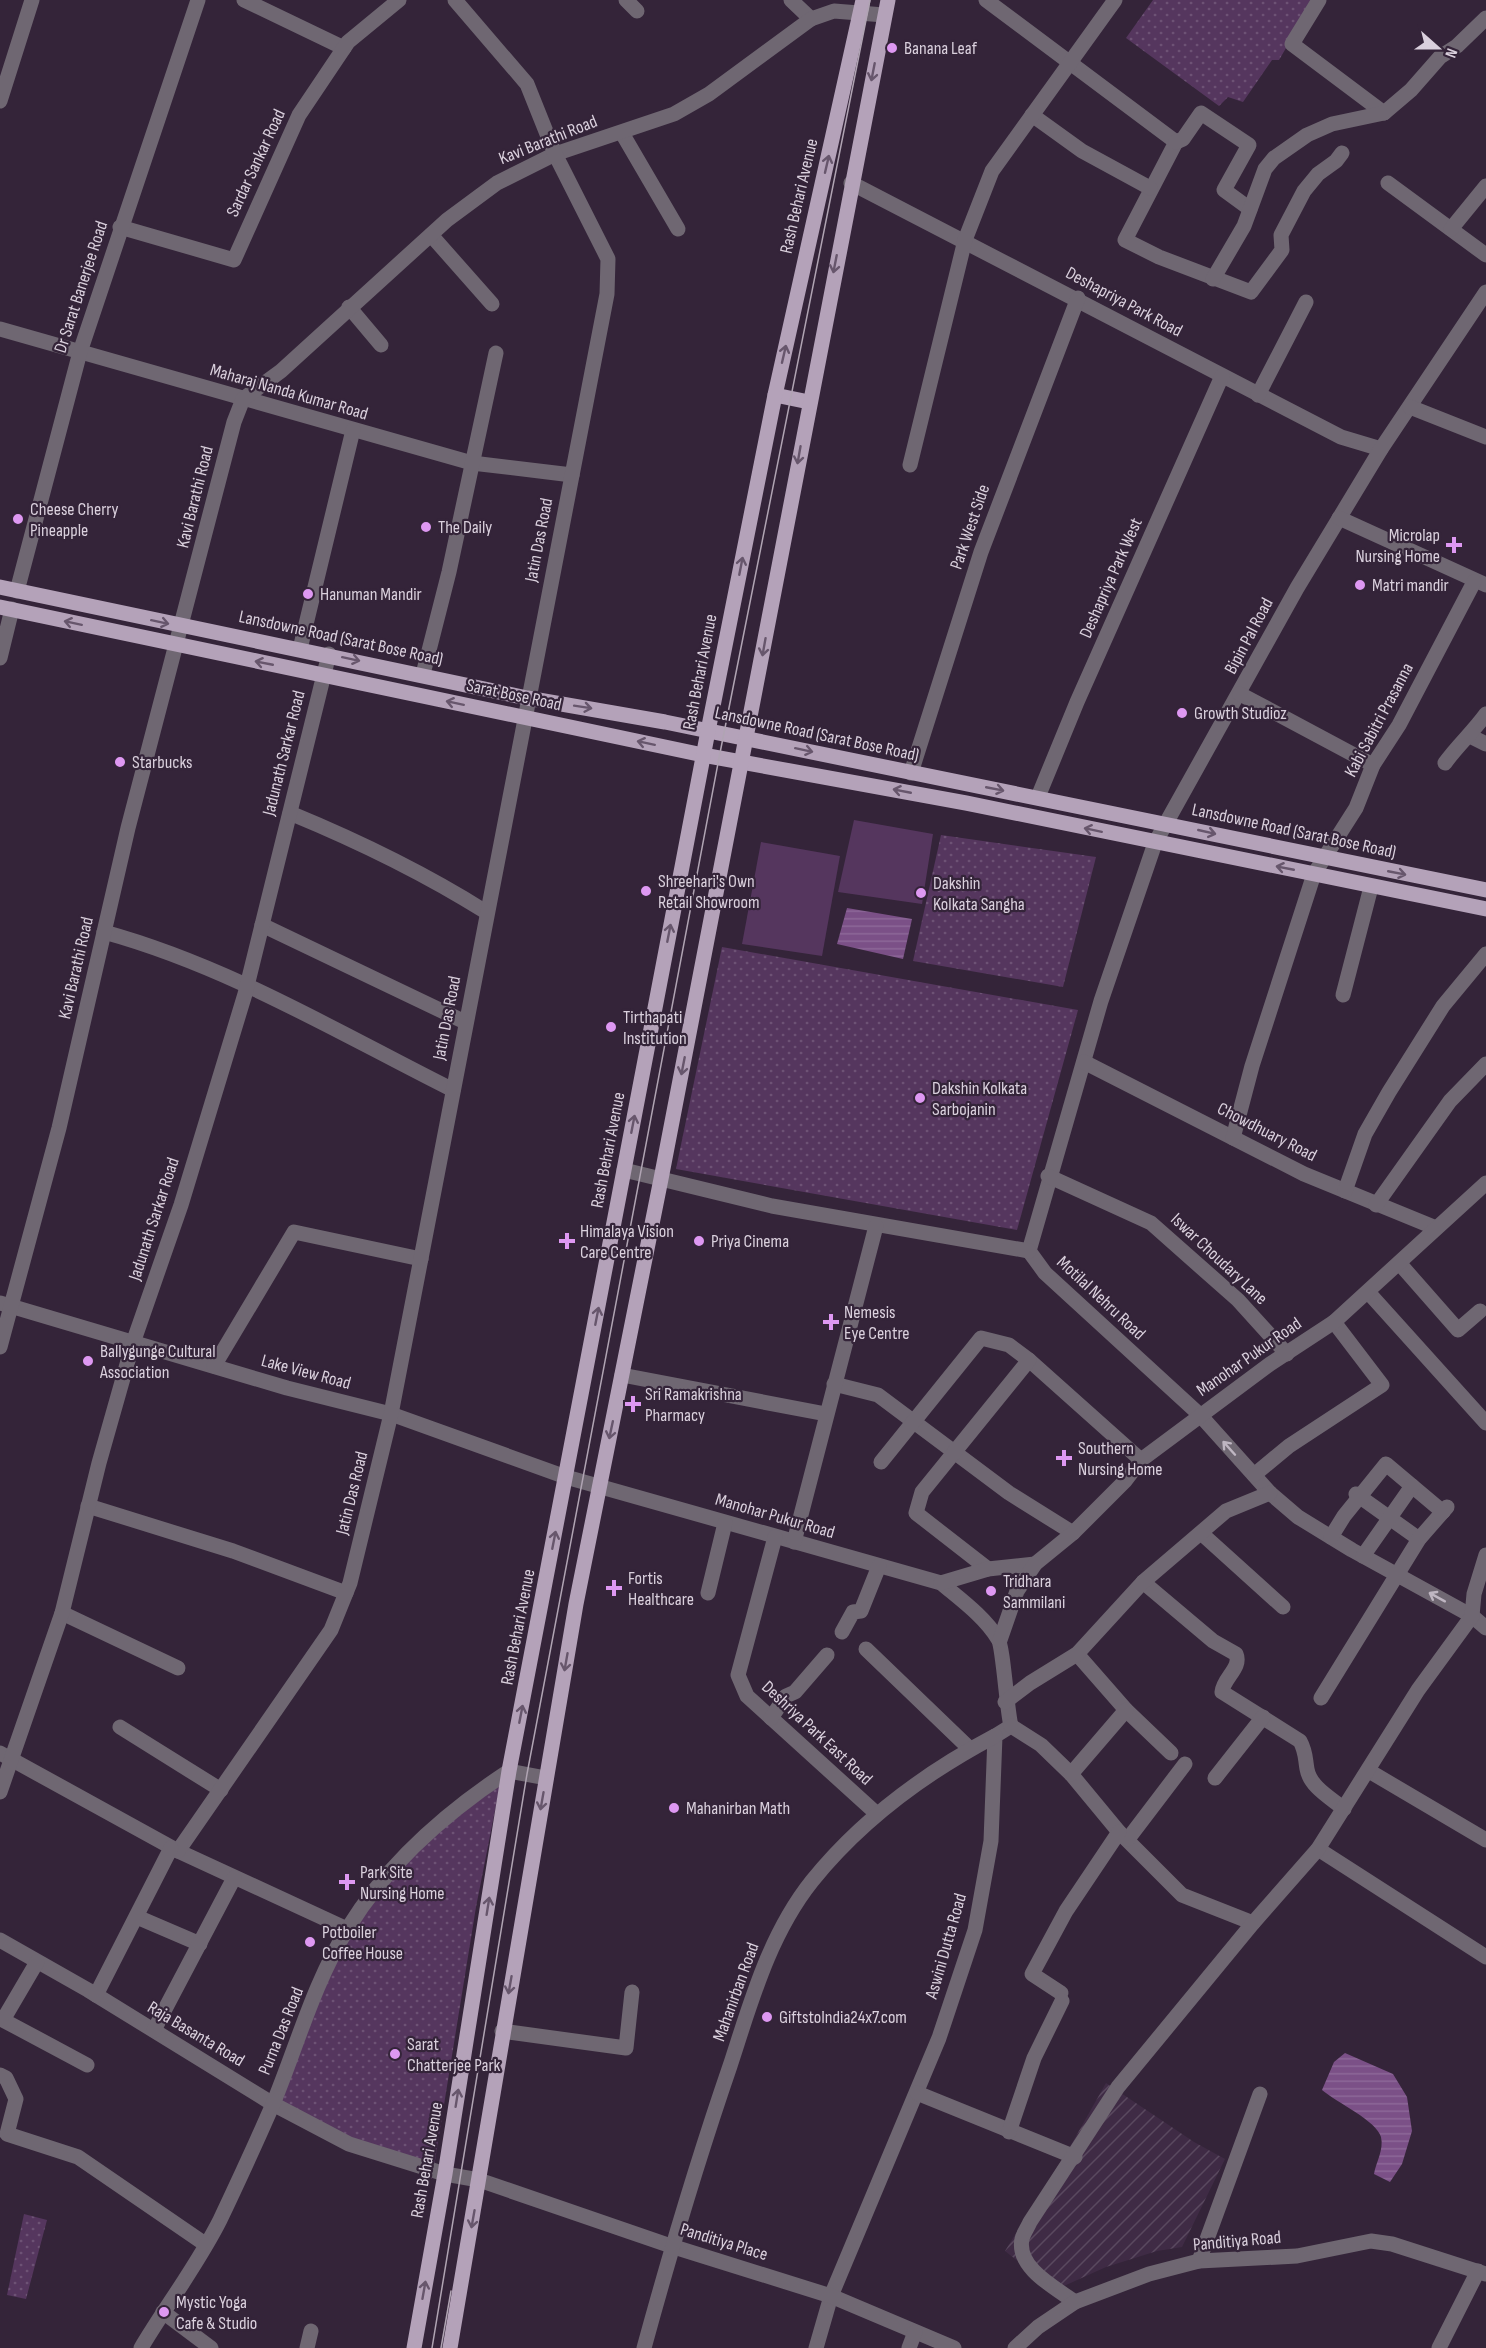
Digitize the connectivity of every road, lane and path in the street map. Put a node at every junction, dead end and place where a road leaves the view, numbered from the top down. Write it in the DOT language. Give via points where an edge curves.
graph roads {
  1 [pos="32,0"];
  2 [pos="198,0"];
  3 [pos="244,0"];
  4 [pos="399,0"];
  5 [pos="455,0"];
  6 [pos="626,0"];
  7 [pos="791,0"];
  8 [pos="986,0"];
  9 [pos="1115,0"];
  10 [pos="1319,0"];
  11 [pos="262,4"];
  12 [pos="862,6"];
  13 [pos="886,7"];
  14 [pos="637,11"];
  15 [pos="1486,18"];
  16 [pos="811,19"];
  17 [pos="344,48"];
  18 [pos="1071,61"];
  19 [pos="0,101"];
  20 [pos="1384,113"];
  21 [pos="1032,115"];
  22 [pos="622,132"];
  23 [pos="1176,142"];
  24 [pos="1342,153"];
  25 [pos="555,154"];
  26 [pos="851,183"];
  27 [pos="1388,183"];
  28 [pos="1486,186"];
  29 [pos="1150,188"];
  30 [pos="1250,209"];
  31 [pos="120,227"];
  32 [pos="678,229"];
  33 [pos="1451,229"];
  34 [pos="431,235"];
  35 [pos="965,240"];
  36 [pos="1486,255"];
  37 [pos="1213,279"];
  38 [pos="1486,292"];
  39 [pos="1078,298"];
  40 [pos="1306,302"];
  41 [pos="492,304"];
  42 [pos="350,307"];
  43 [pos="0,329"];
  44 [pos="381,345"];
  45 [pos="80,352"];
  46 [pos="496,353"];
  47 [pos="1222,376"];
  48 [pos="775,395"];
  49 [pos="1258,395"];
  50 [pos="243,399"];
  51 [pos="809,402"];
  52 [pos="1410,407"];
  53 [pos="352,430"];
  54 [pos="1486,437"];
  55 [pos="1382,449"];
  56 [pos="472,463"];
  57 [pos="910,465"];
  58 [pos="572,475"];
  59 [pos="1339,518"];
  60 [pos="1480,584"];
  61 [pos="0,587"];
  62 [pos="17,591"];
  63 [pos="6,608"];
  64 [pos="182,626"];
  65 [pos="177,646"];
  66 [pos="300,649"];
  67 [pos="328,654"];
  68 [pos="0,658"];
  69 [pos="324,674"];
  70 [pos="423,675"];
  71 [pos="1240,694"];
  72 [pos="527,698"];
  73 [pos="1486,714"];
  74 [pos="524,717"];
  75 [pos="708,731"];
  76 [pos="1470,736"];
  77 [pos="747,738"];
  78 [pos="1486,744"];
  79 [pos="703,755"];
  80 [pos="742,762"];
  81 [pos="1445,763"];
  82 [pos="1373,765"];
  83 [pos="911,773"];
  84 [pos="1038,797"];
  85 [pos="290,813"];
  86 [pos="1166,823"];
  87 [pos="1155,843"];
  88 [pos="1323,856"];
  89 [pos="1314,874"];
  90 [pos="1371,887"];
  91 [pos="1486,890"];
  92 [pos="1486,909"];
  93 [pos="486,912"];
  94 [pos="262,925"];
  95 [pos="104,932"];
  96 [pos="1486,954"];
  97 [pos="247,985"];
  98 [pos="1343,995"];
  99 [pos="465,1022"];
  100 [pos="1084,1062"];
  101 [pos="1486,1064"];
  102 [pos="453,1090"];
  103 [pos="1233,1138"];
  104 [pos="624,1170"];
  105 [pos="1048,1176"];
  106 [pos="661,1179"];
  107 [pos="1486,1183"];
  108 [pos="1345,1191"];
  109 [pos="1376,1205"];
  110 [pos="876,1226"];
  111 [pos="1436,1228"];
  112 [pos="1029,1251"];
  113 [pos="421,1258"];
  114 [pos="1400,1264"];
  115 [pos="1368,1292"];
  116 [pos="6,1305"];
  117 [pos="1480,1311"];
  118 [pos="1334,1322"];
  119 [pos="133,1343"];
  120 [pos="0,1347"];
  121 [pos="1287,1354"];
  122 [pos="1029,1360"];
  123 [pos="214,1366"];
  124 [pos="622,1375"];
  125 [pos="834,1384"];
  126 [pos="391,1414"];
  127 [pos="826,1414"];
  128 [pos="1200,1415"];
  129 [pos="915,1421"];
  130 [pos="1486,1424"];
  131 [pos="954,1452"];
  132 [pos="1141,1460"];
  133 [pos="881,1462"];
  134 [pos="1254,1475"];
  135 [pos="566,1478"];
  136 [pos="599,1486"];
  137 [pos="1412,1486"];
  138 [pos="1270,1493"];
  139 [pos="1358,1495"];
  140 [pos="88,1506"];
  141 [pos="1388,1518"];
  142 [pos="725,1523"];
  143 [pos="1073,1533"];
  144 [pos="1201,1533"];
  145 [pos="775,1537"];
  146 [pos="1330,1537"];
  147 [pos="1419,1539"];
  148 [pos="794,1542"];
  149 [pos="1486,1554"];
  150 [pos="1363,1556"];
  151 [pos="1035,1564"];
  152 [pos="879,1566"];
  153 [pos="988,1569"];
  154 [pos="1398,1575"];
  155 [pos="1143,1582"];
  156 [pos="941,1583"];
  157 [pos="346,1593"];
  158 [pos="708,1593"];
  159 [pos="1283,1607"];
  160 [pos="62,1613"];
  161 [pos="1472,1616"];
  162 [pos="1486,1628"];
  163 [pos="842,1632"];
  164 [pos="1000,1640"];
  165 [pos="866,1649"];
  166 [pos="1077,1654"];
  167 [pos="827,1655"];
  168 [pos="178,1668"];
  169 [pos="1322,1698"];
  170 [pos="1005,1702"];
  171 [pos="1126,1710"];
  172 [pos="1263,1717"];
  173 [pos="771,1718"];
  174 [pos="1011,1726"];
  175 [pos="120,1727"];
  176 [pos="995,1736"];
  177 [pos="970,1749"];
  178 [pos="1171,1753"];
  179 [pos="5,1757"];
  180 [pos="1185,1764"];
  181 [pos="509,1771"];
  182 [pos="1369,1771"];
  183 [pos="1071,1774"];
  184 [pos="546,1778"];
  185 [pos="1215,1778"];
  186 [pos="221,1790"];
  187 [pos="0,1792"];
  188 [pos="1344,1809"];
  189 [pos="877,1814"];
  190 [pos="1483,1833"];
  191 [pos="1123,1836"];
  192 [pos="175,1849"];
  193 [pos="1318,1849"];
  194 [pos="234,1878"];
  195 [pos="137,1917"];
  196 [pos="1253,1923"];
  197 [pos="347,1929"];
  198 [pos="0,1940"];
  199 [pos="200,1944"];
  200 [pos="1486,1957"];
  201 [pos="37,1962"];
  202 [pos="632,1992"];
  203 [pos="96,1995"];
  204 [pos="154,2031"];
  205 [pos="502,2031"];
  206 [pos="87,2065"];
  207 [pos="0,2075"];
  208 [pos="917,2093"];
  209 [pos="1260,2094"];
  210 [pos="273,2104"];
  211 [pos="1009,2132"];
  212 [pos="1075,2157"];
  213 [pos="445,2174"];
  214 [pos="479,2180"];
  215 [pos="205,2244"];
  216 [pos="671,2247"];
  217 [pos="1199,2261"];
  218 [pos="1482,2273"];
  219 [pos="831,2296"];
  220 [pos="1075,2302"];
  221 [pos="163,2312"];
  222 [pos="311,2331"];
  223 [pos="915,2332"];
  224 [pos="141,2348"];
  225 [pos="211,2348"];
  226 [pos="307,2348"];
  227 [pos="414,2348"];
  228 [pos="450,2348"];
  229 [pos="644,2348"];
  230 [pos="816,2348"];
  231 [pos="909,2348"];
  232 [pos="954,2348"];
  233 [pos="1015,2348"];
  234 [pos="1439,2348"];
  1 -- 19 [label="street"];
  2 -- 31 [label="street, Dr Sarat Banerjee Road"];
  3 -- 11 [label="street"];
  4 -- 17 [label="street, Sardar Sankar Road"];
  5 -- 25 [label="street, Jatin Das Road" via="527,84"];
  6 -- 14 [label="street"];
  7 -- 16 [label="street"];
  8 -- 18 [label="street"];
  9 -- 18 [label="street"];
  10 -- 20 [label="street" via="1292,44"];
  11 -- 17 [label="street"];
  12 -- 13 [label="street, Kavi Barathi Road"];
  12 -- 16 [label="street, Kavi Barathi Road"];
  48 -- 12 [label="main road, Rash Behari Avenue, one-way"];
  13 -- 26 [label="main road, one-way"];
  15 -- 20 [label="street"];
  16 -- 22 [label="street, Kavi Barathi Road" via="709,94 674,114"];
  17 -- 31 [label="street, Sardar Sankar Road" via="285,140 234,260"];
  18 -- 21 [label="street"];
  18 -- 23 [label="street"];
  20 -- 30 [label="street" via="1332,124 1307,135 1274,158 1265,169"];
  21 -- 29 [label="street" via="1082,151"];
  21 -- 35 [label="street" via="992,171"];
  22 -- 25 [label="street, Kavi Barathi Road"];
  22 -- 32 [label="street"];
  23 -- 29 [label="street"];
  23 -- 30 [label="street" via="1183,139 1201,113 1249,145 1224,190"];
  24 -- 37 [label="street" via="1304,191 1281,235 1282,250 1251,292"];
  25 -- 34 [label="street, Kavi Barathi Road" via="497,183"];
  25 -- 58 [label="street, Jatin Das Road" via="608,259 607,294"];
  26 -- 35 [label="street, Deshapriya Park Road"];
  26 -- 51 [label="main road, one-way"];
  27 -- 33 [label="street"];
  28 -- 33 [label="street"];
  29 -- 37 [label="street" via="1125,240"];
  30 -- 37 [label="street"];
  31 -- 45 [label="street, Dr Sarat Banerjee Road"];
  33 -- 36 [label="street"];
  34 -- 41 [label="street"];
  34 -- 42 [label="street, Kavi Barathi Road"];
  35 -- 39 [label="street, Deshapriya Park Road"];
  35 -- 57 [label="street"];
  38 -- 52 [label="street, Bipin Pal Road"];
  39 -- 47 [label="street, Deshapriya Park Road"];
  39 -- 83 [label="street, Park West Side" via="981,552"];
  40 -- 49 [label="street"];
  42 -- 44 [label="street"];
  42 -- 50 [label="street, Kavi Barathi Road" via="281,371"];
  43 -- 45 [label="street, Maharaj Nanda Kumar Road"];
  45 -- 50 [label="street, Maharaj Nanda Kumar Road"];
  45 -- 62 [label="street, Dr Sarat Banerjee Road"];
  46 -- 56 [label="street"];
  47 -- 49 [label="street, Deshapriya Park Road"];
  47 -- 84 [label="street, Deshapriya Park West"];
  48 -- 51 [label="main road"];
  75 -- 48 [label="main road, Rash Behari Avenue, one-way"];
  49 -- 55 [label="street, Deshapriya Park Road" via="1341,438"];
  50 -- 53 [label="street, Maharaj Nanda Kumar Road"];
  50 -- 64 [label="street, Kavi Barathi Road"];
  51 -- 77 [label="main road, one-way"];
  52 -- 54 [label="street"];
  52 -- 55 [label="street, Bipin Pal Road"];
  53 -- 56 [label="street, Maharaj Nanda Kumar Road"];
  53 -- 66 [label="street"];
  55 -- 59 [label="street, Bipin Pal Road"];
  56 -- 58 [label="street, Maharaj Nanda Kumar Road"];
  56 -- 70 [label="street"];
  58 -- 72 [label="street, Jatin Das Road"];
  59 -- 60 [label="street"];
  59 -- 71 [label="street, Bipin Pal Road"];
  60 -- 82 [label="street, Kabi Sabitri Prasanna"];
  61 -- 62 [label="main road, Lansdowne Road (Sarat Bose Road)"];
  62 -- 64 [label="main road, Lansdowne Road (Sarat Bose Road), one-way"];
  65 -- 63 [label="main road, Sarat Bose Road, one-way"];
  63 -- 68 [label="street"];
  64 -- 65 [label="street, Kavi Barathi Road"];
  64 -- 66 [label="main road, Lansdowne Road (Sarat Bose Road)"];
  69 -- 65 [label="main road, Sarat Bose Road, one-way"];
  65 -- 95 [label="street, Kavi Barathi Road"];
  66 -- 67 [label="main road, Lansdowne Road (Sarat Bose Road)"];
  67 -- 69 [label="street, Jadunath Sarkar Road"];
  67 -- 70 [label="main road, Lansdowne Road (Sarat Bose Road), one-way"];
  74 -- 69 [label="main road, Sarat Bose Road, one-way"];
  69 -- 85 [label="street, Jadunath Sarkar Road"];
  70 -- 72 [label="main road, Lansdowne Road (Sarat Bose Road)"];
  71 -- 82 [label="street"];
  71 -- 86 [label="street, Bipin Pal Road" via="1213,735"];
  72 -- 74 [label="street, Jatin Das Road"];
  72 -- 75 [label="main road, Lansdowne Road (Sarat Bose Road), one-way"];
  73 -- 76 [label="street"];
  79 -- 74 [label="main road, Sarat Bose Road, one-way"];
  74 -- 93 [label="street, Jatin Das Road"];
  75 -- 77 [label="main road, Lansdowne Road (Sarat Bose Road)"];
  75 -- 79 [label="main road, Rash Behari Avenue"];
  76 -- 78 [label="street"];
  76 -- 81 [label="street"];
  77 -- 80 [label="main road"];
  77 -- 83 [label="main road, Lansdowne Road (Sarat Bose Road), one-way"];
  79 -- 80 [label="main road"];
  104 -- 79 [label="main road, Rash Behari Avenue, one-way"];
  87 -- 80 [label="main road, one-way"];
  80 -- 106 [label="main road, one-way"];
  82 -- 88 [label="street, Kabi Sabitri Prasanna" via="1356,808"];
  83 -- 84 [label="main road, Lansdowne Road (Sarat Bose Road), one-way"];
  84 -- 86 [label="main road, Lansdowne Road (Sarat Bose Road)"];
  85 -- 93 [label="street" via="442,885"];
  85 -- 94 [label="street, Jadunath Sarkar Road"];
  86 -- 87 [label="street, Bipin Pal Road"];
  86 -- 88 [label="main road, Lansdowne Road (Sarat Bose Road), one-way"];
  89 -- 87 [label="main road, one-way"];
  87 -- 100 [label="street"];
  88 -- 89 [label="street, Kabi Sabitri Prasanna"];
  88 -- 91 [label="main road, Lansdowne Road (Sarat Bose Road), one-way"];
  89 -- 90 [label="main road"];
  89 -- 103 [label="street, Kabi Sabitri Prasanna"];
  90 -- 92 [label="main road"];
  90 -- 98 [label="street"];
  93 -- 99 [label="street, Jatin Das Road"];
  94 -- 97 [label="street, Jadunath Sarkar Road"];
  94 -- 99 [label="street"];
  95 -- 97 [label="street" via="147,944"];
  95 -- 116 [label="street, Kavi Barathi Road" via="59,1128"];
  96 -- 108 [label="street" via="1443,1006 1389,1092 1365,1134"];
  97 -- 102 [label="street"];
  97 -- 119 [label="street, Jadunath Sarkar Road" via="181,1205"];
  99 -- 102 [label="street, Jatin Das Road"];
  100 -- 103 [label="street, Chowdhuary Road"];
  100 -- 105 [label="street"];
  101 -- 109 [label="street" via="1450,1101"];
  102 -- 113 [label="street, Jatin Das Road"];
  103 -- 108 [label="street, Chowdhuary Road"];
  104 -- 106 [label="street"];
  135 -- 104 [label="main road, Rash Behari Avenue, one-way"];
  105 -- 112 [label="street"];
  105 -- 121 [label="street, Iswar Choudary Lane" via="1151,1223 1238,1300"];
  106 -- 110 [label="street"];
  106 -- 124 [label="main road"];
  107 -- 111 [label="street, Manohar Pukur Road"];
  108 -- 109 [label="street, Chowdhuary Road"];
  109 -- 111 [label="street, Chowdhuary Road"];
  110 -- 112 [label="street"];
  110 -- 125 [label="street"];
  111 -- 114 [label="street, Manohar Pukur Road"];
  112 -- 128 [label="street, Motilal Nehru Road" via="1045,1274"];
  113 -- 123 [label="street" via="294,1232"];
  113 -- 126 [label="street, Jatin Das Road"];
  114 -- 115 [label="street, Manohar Pukur Road"];
  114 -- 117 [label="street" via="1458,1330"];
  115 -- 118 [label="street, Manohar Pukur Road"];
  115 -- 130 [label="street"];
  116 -- 119 [label="street, Lake View Road"];
  116 -- 120 [label="street, Kavi Barathi Road"];
  118 -- 121 [label="street, Manohar Pukur Road"];
  118 -- 134 [label="street" via="1382,1385 1290,1446"];
  119 -- 123 [label="street, Lake View Road"];
  119 -- 140 [label="street, Jadunath Sarkar Road"];
  121 -- 128 [label="street, Manohar Pukur Road"];
  122 -- 129 [label="street" via="1009,1345 981,1338"];
  122 -- 131 [label="street"];
  122 -- 132 [label="street"];
  123 -- 126 [label="street, Lake View Road"];
  124 -- 127 [label="street"];
  124 -- 136 [label="main road, one-way"];
  125 -- 127 [label="street"];
  125 -- 129 [label="street" via="878,1395"];
  126 -- 135 [label="street, Lake View Road"];
  126 -- 157 [label="street, Jatin Das Road"];
  127 -- 148 [label="street"];
  128 -- 132 [label="street, Manohar Pukur Road"];
  134 -- 128 [label="street, Motilal Nehru Road, one-way"];
  129 -- 131 [label="street"];
  129 -- 133 [label="street"];
  131 -- 143 [label="street"];
  131 -- 153 [label="street" via="922,1492 916,1512"];
  132 -- 143 [label="street, Manohar Pukur Road"];
  134 -- 138 [label="street, Motilal Nehru Road"];
  135 -- 136 [label="street, Lake View Road"];
  181 -- 135 [label="main road, Rash Behari Avenue, one-way"];
  136 -- 142 [label="street, Manohar Pukur Road"];
  136 -- 184 [label="main road, one-way"];
  137 -- 139 [label="street" via="1386,1464"];
  137 -- 141 [label="street"];
  137 -- 147 [label="street" via="1445,1509"];
  138 -- 144 [label="street" via="1226,1511"];
  138 -- 146 [label="street, Motilal Nehru Road"];
  139 -- 141 [label="street"];
  139 -- 146 [label="street"];
  140 -- 157 [label="street" via="233,1551"];
  140 -- 160 [label="street, Jadunath Sarkar Road"];
  141 -- 147 [label="street"];
  141 -- 150 [label="street"];
  142 -- 145 [label="street, Manohar Pukur Road"];
  142 -- 158 [label="street"];
  143 -- 151 [label="street, Manohar Pukur Road"];
  144 -- 155 [label="street"];
  144 -- 159 [label="street"];
  145 -- 148 [label="street, Manohar Pukur Road"];
  145 -- 173 [label="street, Deshriya Park East Road" via="738,1675 747,1696"];
  146 -- 150 [label="street, Motilal Nehru Road"];
  147 -- 154 [label="street"];
  148 -- 152 [label="street, Manohar Pukur Road"];
  149 -- 161 [label="street"];
  150 -- 154 [label="street, Motilal Nehru Road"];
  151 -- 153 [label="street"];
  151 -- 164 [label="street, Manohar Pukur Road" via="1017,1591"];
  152 -- 156 [label="street, Manohar Pukur Road"];
  152 -- 163 [label="street" via="861,1611 853,1612"];
  153 -- 156 [label="street"];
  161 -- 154 [label="street, Motilal Nehru Road, one-way"];
  154 -- 169 [label="street"];
  155 -- 166 [label="street"];
  155 -- 172 [label="street" via="1213,1641 1236,1654 1237,1665 1222,1692"];
  156 -- 164 [label="street"];
  157 -- 186 [label="street, Jatin Das Road" via="326,1638"];
  160 -- 168 [label="street"];
  160 -- 179 [label="street, Jadunath Sarkar Road"];
  161 -- 162 [label="street, Motilal Nehru Road"];
  161 -- 182 [label="street" via="1418,1690"];
  164 -- 170 [label="street"];
  165 -- 177 [label="street"];
  166 -- 170 [label="street"];
  166 -- 171 [label="street"];
  167 -- 173 [label="street" via="795,1692 786,1696"];
  170 -- 174 [label="street"];
  171 -- 178 [label="street"];
  171 -- 183 [label="street"];
  172 -- 185 [label="street"];
  172 -- 188 [label="street" via="1300,1741 1307,1754 1312,1783"];
  173 -- 189 [label="street, Deshriya Park East Road"];
  174 -- 176 [label="street"];
  174 -- 183 [label="street" via="1041,1745"];
  175 -- 186 [label="street"];
  176 -- 177 [label="street, Mahanirban Road"];
  176 -- 208 [label="street, Aswini Dutta Road" via="991,1841 975,1930"];
  177 -- 189 [label="street, Mahanirban Road"];
  179 -- 187 [label="street, Jadunath Sarkar Road"];
  179 -- 192 [label="street"];
  180 -- 191 [label="street"];
  181 -- 184 [label="street"];
  181 -- 197 [label="street, Purna Das Road" via="430,1829 386,1875"];
  213 -- 181 [label="main road, Rash Behari Avenue, one-way"];
  182 -- 188 [label="street"];
  182 -- 190 [label="street"];
  183 -- 191 [label="street"];
  184 -- 205 [label="main road, one-way"];
  186 -- 192 [label="street, Jatin Das Road"];
  188 -- 193 [label="street"];
  189 -- 216 [label="street, Mahanirban Road" via="812,1882 783,1926 765,1963"];
  191 -- 196 [label="street" via="1182,1895"];
  191 -- 211 [label="street" via="1066,1911 1032,1974 1061,1997 1034,2058"];
  192 -- 194 [label="street"];
  192 -- 195 [label="street, Jatin Das Road"];
  193 -- 196 [label="street"];
  193 -- 200 [label="street"];
  194 -- 197 [label="street"];
  194 -- 199 [label="street"];
  195 -- 199 [label="street"];
  195 -- 203 [label="street, Jatin Das Road"];
  196 -- 212 [label="street" via="1118,2087"];
  197 -- 210 [label="street, Purna Das Road" via="306,2016"];
  198 -- 201 [label="street, Raja Basanta Road"];
  199 -- 204 [label="street"];
  201 -- 203 [label="street, Raja Basanta Road"];
  201 -- 206 [label="street" via="3,2020"];
  202 -- 205 [label="street" via="626,2048"];
  203 -- 204 [label="street, Raja Basanta Road"];
  204 -- 210 [label="street, Raja Basanta Road"];
  205 -- 214 [label="main road"];
  207 -- 215 [label="street" via="16,2099 7,2134 78,2157"];
  208 -- 211 [label="street"];
  208 -- 219 [label="street, Aswini Dutta Road"];
  209 -- 217 [label="street"];
  210 -- 213 [label="street, Raja Basanta Road" via="349,2144"];
  210 -- 215 [label="street, Purna Das Road"];
  211 -- 212 [label="street"];
  212 -- 220 [label="street" via="1022,2239 1022,2253 1032,2270"];
  213 -- 214 [label="street, Panditiya Place"];
  227 -- 213 [label="main road, Rash Behari Avenue, one-way"];
  214 -- 216 [label="street, Panditiya Place"];
  214 -- 228 [label="main road, one-way"];
  215 -- 221 [label="street, Purna Das Road"];
  216 -- 219 [label="street, Panditiya Place"];
  216 -- 229 [label="street, Mahanirban Road"];
  217 -- 218 [label="street, Panditiya Road" via="1297,2256 1371,2241"];
  217 -- 220 [label="street, Panditiya Road" via="1149,2274"];
  218 -- 234 [label="street, Panditiya Road"];
  219 -- 223 [label="street, Panditiya Place"];
  219 -- 230 [label="street, Aswini Dutta Road"];
  220 -- 233 [label="street, Panditiya Road"];
  221 -- 224 [label="street, Purna Das Road"];
  221 -- 225 [label="street"];
  222 -- 226 [label="street"];
  223 -- 231 [label="street"];
  223 -- 232 [label="street, Panditiya Place"];
}
